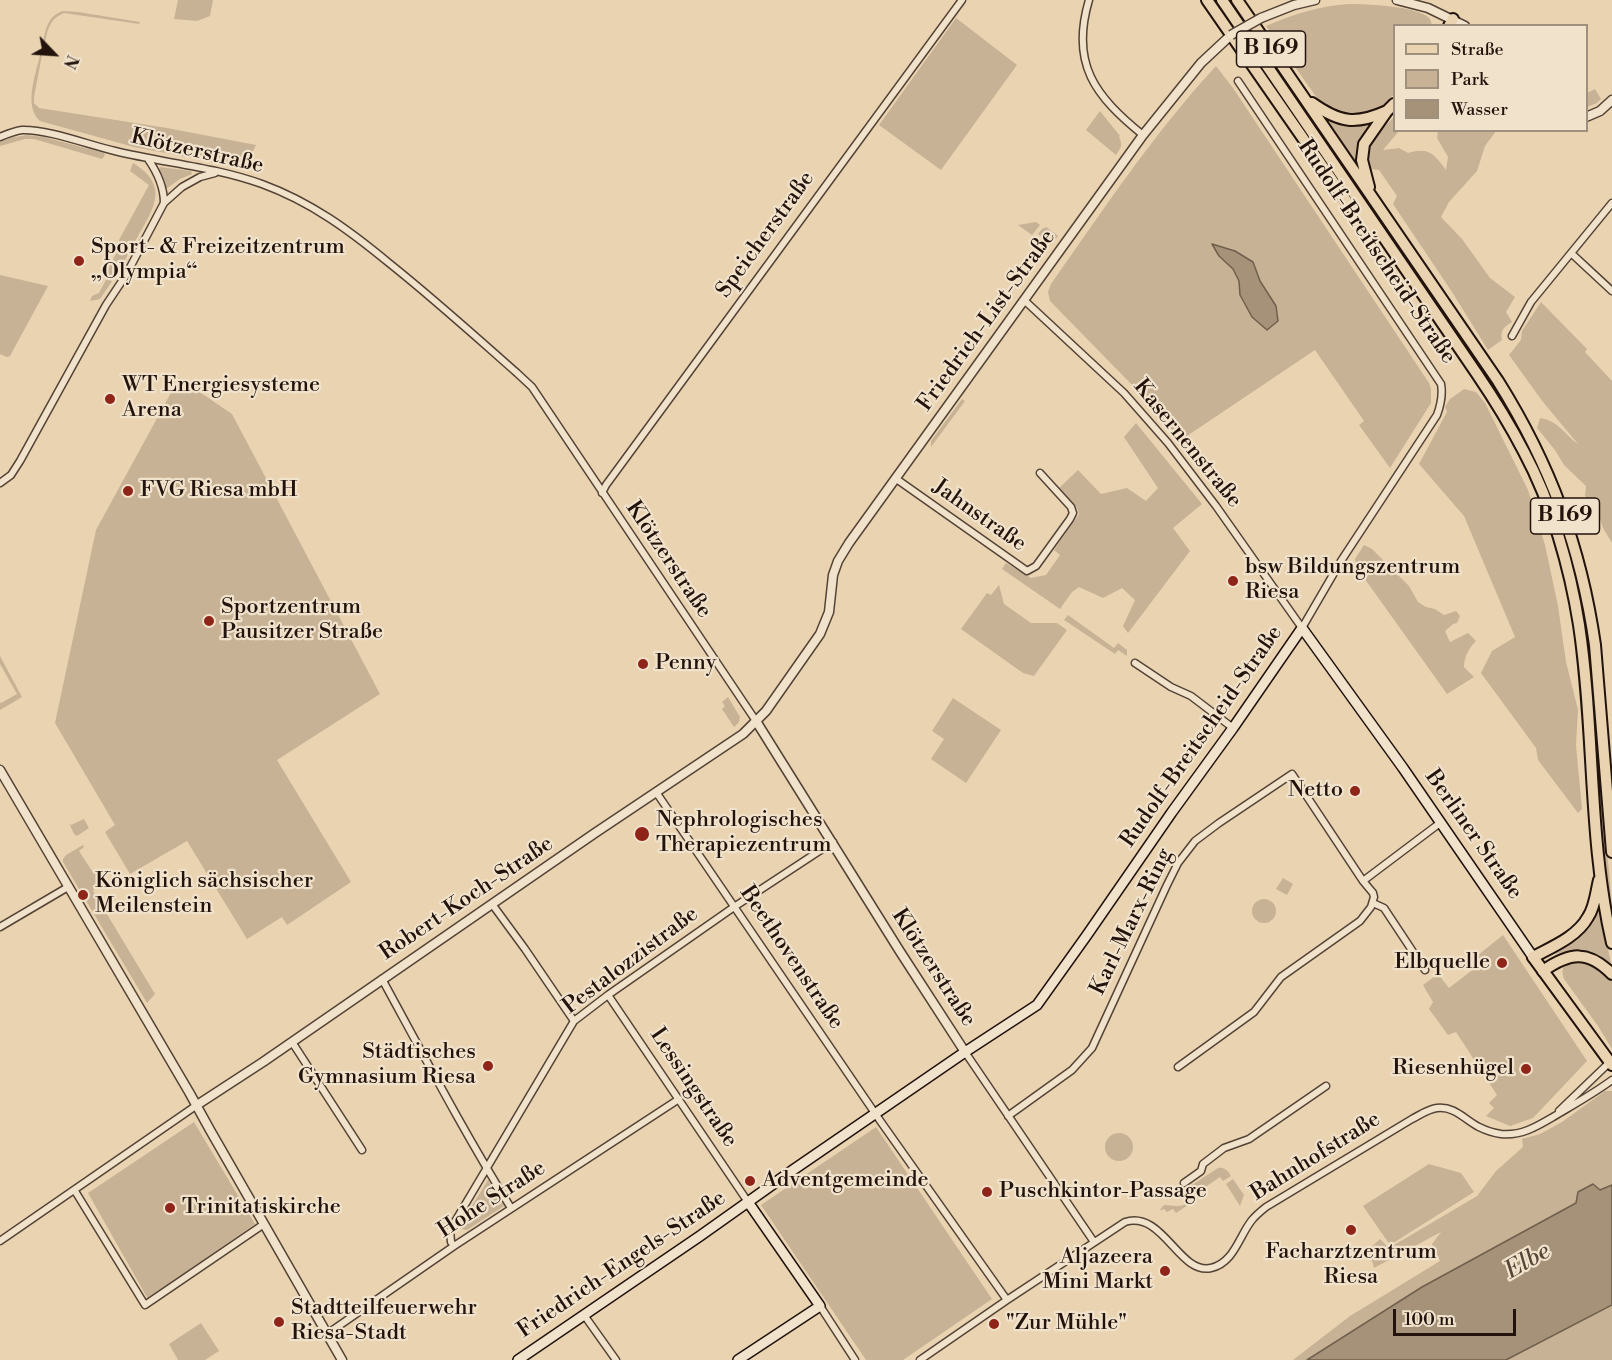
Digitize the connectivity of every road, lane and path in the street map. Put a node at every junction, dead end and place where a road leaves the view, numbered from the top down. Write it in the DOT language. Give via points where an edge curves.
graph roads {
  1 [pos="962,0"];
  2 [pos="1089,0"];
  3 [pos="1207,0"];
  4 [pos="1222,0"];
  5 [pos="1237,0"];
  6 [pos="1315,0"];
  7 [pos="1397,0"];
  8 [pos="1451,22"];
  9 [pos="1231,35"];
  10 [pos="1238,81"];
  11 [pos="1305,98"];
  12 [pos="1612,100"];
  13 [pos="1391,107"];
  14 [pos="1588,117"];
  15 [pos="1143,135"];
  16 [pos="0,137"];
  17 [pos="148,159"];
  18 [pos="219,172"];
  19 [pos="1371,196"];
  20 [pos="1612,202"];
  21 [pos="164,203"];
  22 [pos="1381,232"];
  23 [pos="1571,253"];
  24 [pos="1612,291"];
  25 [pos="1024,300"];
  26 [pos="1512,336"];
  27 [pos="1040,473"];
  28 [pos="895,478"];
  29 [pos="0,483"];
  30 [pos="602,493"];
  31 [pos="1302,628"];
  32 [pos="1135,663"];
  33 [pos="756,722"];
  34 [pos="1233,728"];
  35 [pos="0,770"];
  36 [pos="656,792"];
  37 [pos="1440,823"];
  38 [pos="833,842"];
  39 [pos="1612,852"];
  40 [pos="1600,874"];
  41 [pos="1363,881"];
  42 [pos="68,887"];
  43 [pos="1373,903"];
  44 [pos="492,904"];
  45 [pos="734,907"];
  46 [pos="0,927"];
  47 [pos="1612,943"];
  48 [pos="1533,957"];
  49 [pos="1425,970"];
  50 [pos="1543,971"];
  51 [pos="1612,974"];
  52 [pos="382,979"];
  53 [pos="608,995"];
  54 [pos="574,1021"];
  55 [pos="292,1042"];
  56 [pos="965,1052"];
  57 [pos="1611,1063"];
  58 [pos="1178,1067"];
  59 [pos="1612,1080"];
  60 [pos="1326,1086"];
  61 [pos="679,1099"];
  62 [pos="197,1106"];
  63 [pos="876,1114"];
  64 [pos="1008,1116"];
  65 [pos="1553,1117"];
  66 [pos="362,1150"];
  67 [pos="487,1169"];
  68 [pos="1184,1183"];
  69 [pos="75,1191"];
  70 [pos="748,1202"];
  71 [pos="511,1208"];
  72 [pos="264,1224"];
  73 [pos="0,1241"];
  74 [pos="1094,1242"];
  75 [pos="454,1246"];
  76 [pos="1006,1300"];
  77 [pos="820,1306"];
  78 [pos="584,1316"];
  79 [pos="327,1334"];
  80 [pos="342,1360"];
  81 [pos="518,1360"];
  82 [pos="616,1360"];
  83 [pos="738,1360"];
  84 [pos="855,1360"];
  85 [pos="920,1360"];
  1 -- 30 [label="street, Speicherstraße"];
  2 -- 15 [label="street" via="1082,33 1090,76 1117,114"];
  3 -- 9 [label="main road"];
  4 -- 22 [label="main road, B 169"];
  5 -- 11 [label="main road, B 169"];
  6 -- 9 [label="street, Friedrich-List-Straße, bridge" via="1262,18"];
  7 -- 8 [label="street" via="1428,8"];
  9 -- 15 [label="street, Friedrich-List-Straße" via="1201,63"];
  9 -- 22 [label="main road" via="1350,206 1370,228"];
  10 -- 31 [label="street, Rudolf-Breitscheid-Straße" via="1442,389 1437,415"];
  11 -- 13 [label="main road" via="1344,120 1375,116"];
  11 -- 19 [label="main road, B 169"];
  12 -- 14 [label="street"];
  13 -- 19 [label="main road" via="1364,144 1362,160"];
  15 -- 25 [label="street, Friedrich-List-Straße"];
  16 -- 17 [label="street, Klötzerstraße" via="24,130 37,131"];
  17 -- 18 [label="street, Klötzerstraße"];
  17 -- 21 [label="street" via="163,189"];
  18 -- 21 [label="street" via="192,181"];
  18 -- 30 [label="street, Klötzerstraße" via="273,188 328,216 417,285 532,387"];
  19 -- 39 [label="main road, B 169" via="1514,406 1557,495 1579,562 1591,618"];
  20 -- 23 [label="street"];
  21 -- 29 [label="street" via="20,462"];
  22 -- 40 [label="main road, B 169" via="1502,413 1525,454 1559,539 1580,635"];
  23 -- 24 [label="street"];
  23 -- 26 [label="street" via="1531,302"];
  25 -- 28 [label="street, Friedrich-List-Straße"];
  25 -- 31 [label="street, Kasernenstraße" via="1124,393 1168,443"];
  27 -- 28 [label="street, Jahnstraße" via="1073,513 1036,566 1027,571"];
  28 -- 33 [label="street, Friedrich-List-Straße" via="838,561 829,612 820,634"];
  30 -- 33 [label="street, Klötzerstraße"];
  31 -- 34 [label="main road, Rudolf-Breitscheid-Straße"];
  31 -- 37 [label="main road, Berliner Straße"];
  32 -- 34 [label="street" via="1191,696"];
  33 -- 36 [label="street, Robert-Koch-Straße"];
  33 -- 38 [label="street, Klötzerstraße"];
  34 -- 56 [label="main road, Rudolf-Breitscheid-Straße" via="1046,993 1036,1005"];
  35 -- 42 [label="street"];
  36 -- 44 [label="street, Robert-Koch-Straße"];
  36 -- 45 [label="street, Beethovenstraße"];
  37 -- 41 [label="street"];
  37 -- 48 [label="main road, Berliner Straße"];
  38 -- 45 [label="street, Pestalozzistraße"];
  38 -- 56 [label="street, Klötzerstraße"];
  40 -- 47 [label="main road, B 169"];
  40 -- 48 [label="main road" via="1585,922"];
  41 -- 43 [label="street, Karl-Marx-Ring" via="1373,893"];
  41 -- 64 [label="street, Karl-Marx-Ring" via="1293,774 1236,811 1195,841 1178,863 1089,1053"];
  42 -- 46 [label="street"];
  42 -- 62 [label="street"];
  43 -- 49 [label="street" via="1384,908"];
  43 -- 58 [label="street" via="1360,921 1281,977 1254,1012"];
  44 -- 52 [label="street, Robert-Koch-Straße"];
  44 -- 54 [label="street"];
  45 -- 53 [label="street, Pestalozzistraße"];
  45 -- 63 [label="street, Beethovenstraße"];
  48 -- 50 [label="main road, Berliner Straße"];
  50 -- 51 [label="main road" via="1558,961 1584,956"];
  50 -- 57 [label="main road, Berliner Straße"];
  52 -- 55 [label="street, Robert-Koch-Straße"];
  52 -- 67 [label="street"];
  53 -- 54 [label="street, Pestalozzistraße"];
  53 -- 61 [label="street, Lessingstraße"];
  54 -- 67 [label="street, Pestalozzistraße"];
  55 -- 62 [label="street, Robert-Koch-Straße"];
  55 -- 66 [label="street"];
  56 -- 63 [label="main road"];
  56 -- 64 [label="street, Klötzerstraße"];
  57 -- 65 [label="street, Bahnhofstraße" via="1600,1069"];
  59 -- 65 [label="street, Bahnhofstraße"];
  60 -- 68 [label="street" via="1249,1140 1224,1148"];
  61 -- 70 [label="street, Lessingstraße"];
  61 -- 71 [label="street, Hohe Straße"];
  62 -- 69 [label="street"];
  62 -- 72 [label="street"];
  63 -- 70 [label="main road, Friedrich-Engels-Straße"];
  63 -- 76 [label="street, Beethovenstraße"];
  64 -- 74 [label="street, Klötzerstraße"];
  65 -- 74 [label="street, Bahnhofstraße" via="1521,1133 1500,1134 1449,1109 1428,1111 1266,1207 1253,1218 1230,1255 1211,1268 1194,1266 1162,1234 1137,1220 1119,1225"];
  67 -- 71 [label="street"];
  67 -- 75 [label="street, Pestalozzistraße" via="450,1230"];
  69 -- 72 [label="street" via="145,1305"];
  69 -- 73 [label="street"];
  70 -- 77 [label="main road"];
  70 -- 78 [label="main road, Friedrich-Engels-Straße"];
  71 -- 75 [label="street, Hohe Straße"];
  72 -- 79 [label="street"];
  74 -- 76 [label="street, Bahnhofstraße"];
  75 -- 79 [label="street, Hohe Straße"];
  76 -- 85 [label="street, Bahnhofstraße"];
  77 -- 83 [label="main road"];
  77 -- 84 [label="street"];
  78 -- 81 [label="main road, Friedrich-Engels-Straße"];
  78 -- 82 [label="street"];
  79 -- 80 [label="street"];
}
